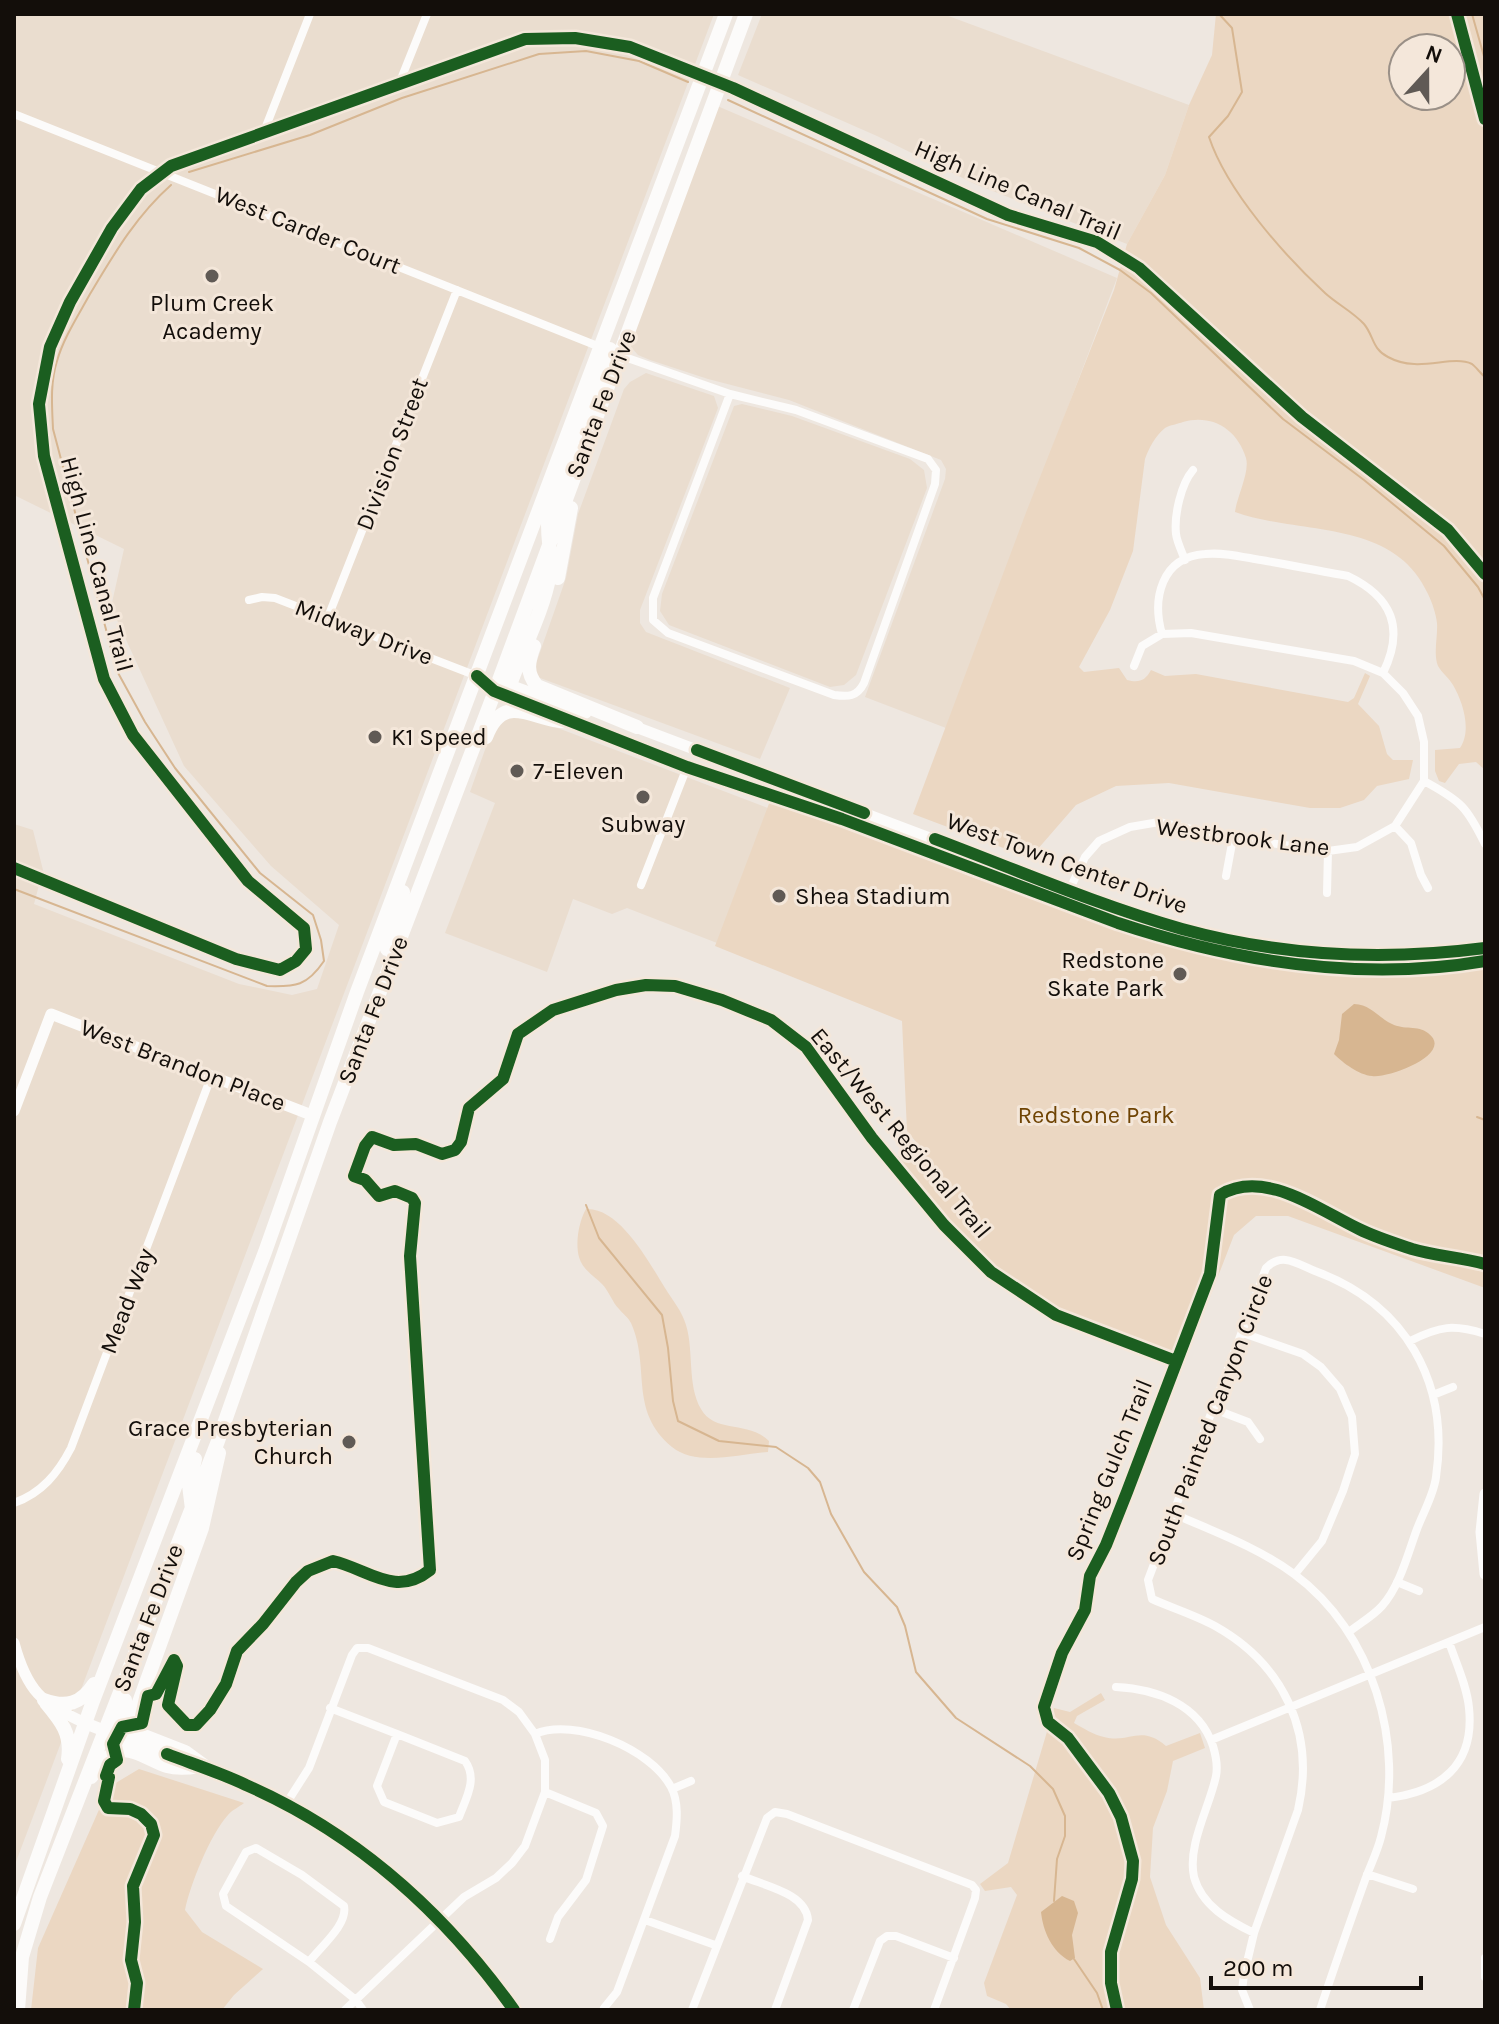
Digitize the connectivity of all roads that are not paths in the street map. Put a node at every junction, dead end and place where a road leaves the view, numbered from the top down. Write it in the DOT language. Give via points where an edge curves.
graph roads {
  1 [pos="310,14"];
  2 [pos="427,14"];
  3 [pos="726,14"];
  4 [pos="746,14"];
  5 [pos="14,114"];
  6 [pos="263,134"];
  7 [pos="162,171"];
  8 [pos="655,200"];
  9 [pos="457,290"];
  10 [pos="600,347"];
  11 [pos="619,355"];
  12 [pos="730,394"];
  13 [pos="1193,470"];
  14 [pos="569,490"];
  15 [pos="549,544"];
  16 [pos="1185,560"];
  17 [pos="249,600"];
  18 [pos="328,617"];
  19 [pos="1162,634"];
  20 [pos="1134,666"];
  21 [pos="1383,673"];
  22 [pos="477,676"];
  23 [pos="504,689"];
  24 [pos="571,721"];
  25 [pos="637,727"];
  26 [pos="687,767"];
  27 [pos="1424,781"];
  28 [pos="1395,826"];
  29 [pos="1233,838"];
  30 [pos="1485,844"];
  31 [pos="1328,851"];
  32 [pos="407,859"];
  33 [pos="426,871"];
  34 [pos="1226,876"];
  35 [pos="641,885"];
  36 [pos="1428,888"];
  37 [pos="1069,890"];
  38 [pos="1327,893"];
  39 [pos="1064,903"];
  40 [pos="1485,948"];
  41 [pos="1485,961"];
  42 [pos="211,1077"];
  43 [pos="14,1111"];
  44 [pos="314,1116"];
  45 [pos="317,1162"];
  46 [pos="272,1232"];
  47 [pos="1243,1333"];
  48 [pos="1485,1334"];
  49 [pos="1410,1341"];
  50 [pos="1453,1387"];
  51 [pos="1433,1395"];
  52 [pos="1214,1409"];
  53 [pos="1260,1439"];
  54 [pos="218,1441"];
  55 [pos="1485,1494"];
  56 [pos="14,1503"];
  57 [pos="191,1504"];
  58 [pos="1174,1514"];
  59 [pos="1295,1574"];
  60 [pos="1485,1574"];
  61 [pos="1397,1582"];
  62 [pos="1419,1591"];
  63 [pos="1485,1627"];
  64 [pos="1349,1632"];
  65 [pos="1449,1642"];
  66 [pos="14,1643"];
  67 [pos="106,1668"];
  68 [pos="1371,1674"];
  69 [pos="1116,1687"];
  70 [pos="42,1700"];
  71 [pos="1292,1706"];
  72 [pos="330,1708"];
  73 [pos="85,1723"];
  74 [pos="105,1731"];
  75 [pos="397,1734"];
  76 [pos="535,1734"];
  77 [pos="121,1738"];
  78 [pos="1211,1740"];
  79 [pos="205,1769"];
  80 [pos="691,1781"];
  81 [pos="63,1787"];
  82 [pos="672,1789"];
  83 [pos="82,1791"];
  84 [pos="545,1792"];
  85 [pos="1388,1798"];
  86 [pos="286,1804"];
  87 [pos="1367,1874"];
  88 [pos="742,1876"];
  89 [pos="1413,1889"];
  90 [pos="440,1918"];
  91 [pos="645,1920"];
  92 [pos="14,1924"];
  93 [pos="1254,1933"];
  94 [pos="550,1939"];
  95 [pos="715,1945"];
  96 [pos="954,1958"];
  97 [pos="1485,1958"];
  98 [pos="309,1962"];
  99 [pos="1485,1977"];
  100 [pos="356,2000"];
  101 [pos="604,2008"];
  102 [pos="18,2010"];
  103 [pos="345,2010"];
  104 [pos="363,2010"];
  105 [pos="514,2010"];
  106 [pos="692,2010"];
  107 [pos="775,2010"];
  108 [pos="853,2010"];
  109 [pos="934,2010"];
  110 [pos="1250,2010"];
  111 [pos="1320,2010"];
  1 -- 6 [label="street"];
  2 -- 6 [label="street" via="399,84"];
  3 -- 8 [label="highway, Santa Fe Drive"];
  4 -- 11 [label="highway, Santa Fe Drive"];
  5 -- 7 [label="street, West Carder Court"];
  6 -- 7 [label="street"];
  7 -- 9 [label="street, West Carder Court"];
  8 -- 10 [label="highway, Santa Fe Drive"];
  8 -- 15 [label="highway, Santa Fe Drive" via="629,297 549,512"];
  9 -- 10 [label="street, West Carder Court"];
  9 -- 18 [label="street, Division Street"];
  10 -- 22 [label="highway, Santa Fe Drive"];
  11 -- 12 [label="street"];
  11 -- 14 [label="highway, Santa Fe Drive"];
  12 -- 12 [label="street" via="824,420 928,459 936,470 864,683 853,696 834,695 668,633 653,620 653,598"];
  13 -- 16 [label="street" via="1181,490 1176,534"];
  14 -- 15 [label="highway, Santa Fe Drive"];
  14 -- 25 [label="highway" via="571,507 558,580 530,655 530,678 537,686"];
  15 -- 23 [label="highway, Santa Fe Drive" via="548,582"];
  16 -- 19 [label="street" via="1162,582 1156,613"];
  16 -- 21 [label="street" via="1224,554 1348,576 1365,584 1389,610 1395,633"];
  17 -- 18 [label="street, Midway Drive" via="275,598"];
  18 -- 22 [label="street, Midway Drive"];
  19 -- 20 [label="street" via="1142,646"];
  19 -- 21 [label="street" via="1191,633 1354,661"];
  21 -- 27 [label="street" via="1418,716"];
  22 -- 23 [label="street, West Town Center Drive"];
  22 -- 32 [label="highway, Santa Fe Drive"];
  23 -- 24 [label="street, West Town Center Drive"];
  23 -- 25 [label="street, West Town Center Drive"];
  23 -- 33 [label="highway, Santa Fe Drive"];
  24 -- 26 [label="street, West Town Center Drive"];
  24 -- 33 [label="highway" via="556,723 520,710 495,719 446,844"];
  25 -- 37 [label="street, West Town Center Drive"];
  26 -- 35 [label="street"];
  26 -- 39 [label="street, West Town Center Drive"];
  27 -- 28 [label="street, Westbrook Lane"];
  27 -- 30 [label="street" via="1460,802"];
  28 -- 31 [label="street, Westbrook Lane" via="1357,847"];
  28 -- 36 [label="street" via="1411,843"];
  29 -- 31 [label="street, Westbrook Lane"];
  29 -- 34 [label="street"];
  29 -- 37 [label="street, Westbrook Lane" via="1159,822 1130,827 1099,841"];
  31 -- 38 [label="street"];
  32 -- 44 [label="highway, Santa Fe Drive"];
  32 -- 45 [label="highway" via="403,897 383,961 313,1149"];
  33 -- 45 [label="highway, Santa Fe Drive"];
  37 -- 39 [label="street, Westbrook Lane"];
  37 -- 40 [label="street, West Town Center Drive" via="1183,929 1280,948 1376,955"];
  39 -- 41 [label="street, West Town Center Drive" via="1164,938 1277,962 1398,969"];
  42 -- 43 [label="street, West Brandon Place" via="51,1014"];
  42 -- 44 [label="street, West Brandon Place"];
  42 -- 56 [label="street, Mead Way" via="71,1448 51,1479"];
  44 -- 46 [label="highway, Santa Fe Drive"];
  45 -- 54 [label="highway, Santa Fe Drive"];
  46 -- 57 [label="highway" via="266,1273 191,1471"];
  46 -- 67 [label="highway, Santa Fe Drive"];
  47 -- 49 [label="street, South Painted Canyon Circle" via="1266,1268 1284,1259 1361,1293"];
  47 -- 52 [label="street, South Painted Canyon Circle"];
  47 -- 59 [label="street" via="1303,1354 1321,1367 1340,1389 1352,1417 1355,1454 1343,1491 1322,1541"];
  48 -- 49 [label="street" via="1449,1327"];
  49 -- 51 [label="street, South Painted Canyon Circle"];
  50 -- 51 [label="street"];
  51 -- 61 [label="street, South Painted Canyon Circle" via="1436,1479"];
  52 -- 53 [label="street" via="1248,1422"];
  52 -- 58 [label="street, South Painted Canyon Circle"];
  54 -- 57 [label="highway, Santa Fe Drive"];
  54 -- 79 [label="highway" via="206,1518 133,1719 139,1734 185,1752"];
  55 -- 60 [label="street"];
  57 -- 74 [label="highway, Santa Fe Drive"];
  57 -- 77 [label="highway" via="194,1525 123,1706"];
  58 -- 59 [label="street" via="1250,1546"];
  58 -- 71 [label="street, South Painted Canyon Circle" via="1148,1580 1152,1599 1214,1625 1243,1645 1274,1675"];
  59 -- 64 [label="street"];
  61 -- 62 [label="street"];
  61 -- 64 [label="street, South Painted Canyon Circle" via="1383,1606"];
  63 -- 65 [label="street"];
  64 -- 68 [label="street"];
  65 -- 68 [label="street"];
  65 -- 85 [label="street" via="1469,1707 1462,1754 1437,1785"];
  66 -- 70 [label="street" via="27,1681"];
  67 -- 70 [label="highway" via="75,1703"];
  67 -- 73 [label="highway, Santa Fe Drive"];
  68 -- 71 [label="street"];
  68 -- 85 [label="street" via="1386,1735"];
  69 -- 78 [label="street" via="1141,1688 1177,1701 1201,1720"];
  70 -- 73 [label="street"];
  70 -- 81 [label="highway" via="69,1738"];
  71 -- 78 [label="street"];
  71 -- 93 [label="street" via="1303,1751 1303,1789"];
  72 -- 75 [label="street"];
  72 -- 76 [label="street" via="352,1655 357,1648 368,1648 503,1700"];
  72 -- 86 [label="street" via="309,1768"];
  73 -- 74 [label="main road"];
  73 -- 81 [label="highway, Santa Fe Drive"];
  74 -- 77 [label="main road"];
  74 -- 83 [label="highway, Santa Fe Drive"];
  75 -- 75 [label="street" via="465,1761 471,1769 472,1782 459,1817 437,1823 384,1802 377,1786"];
  76 -- 82 [label="street" via="571,1728 628,1747 655,1767"];
  76 -- 84 [label="street" via="545,1760"];
  77 -- 79 [label="main road"];
  78 -- 93 [label="street" via="1217,1773 1196,1843 1194,1876 1211,1906"];
  79 -- 83 [label="highway" via="167,1766 119,1751"];
  79 -- 86 [label="main road"];
  80 -- 82 [label="street"];
  81 -- 92 [label="highway, Santa Fe Drive"];
  82 -- 91 [label="street" via="678,1815 675,1836"];
  83 -- 102 [label="highway, Santa Fe Drive" via="29,1928"];
  84 -- 90 [label="street" via="525,1846 512,1863"];
  84 -- 94 [label="street" via="596,1813 603,1826 586,1880 558,1917"];
  85 -- 87 [label="street"];
  86 -- 90 [label="main road" via="373,1860"];
  87 -- 89 [label="street"];
  87 -- 111 [label="street"];
  88 -- 95 [label="street"];
  88 -- 96 [label="street" via="767,1818 775,1812 972,1885 975,1898"];
  88 -- 107 [label="street" via="800,1900 807,1910 808,1920"];
  90 -- 100 [label="street"];
  90 -- 105 [label="main road"];
  91 -- 95 [label="street"];
  91 -- 101 [label="street" via="617,1992"];
  93 -- 110 [label="street" via="1242,1990"];
  95 -- 106 [label="street"];
  96 -- 108 [label="street" via="887,1936 880,1941"];
  96 -- 109 [label="street"];
  97 -- 99 [label="street"];
  98 -- 98 [label="street" via="226,1906 223,1894 246,1852 256,1848 344,1906 342,1921"];
  98 -- 100 [label="street"];
  100 -- 103 [label="street"];
  100 -- 104 [label="street"];
}
